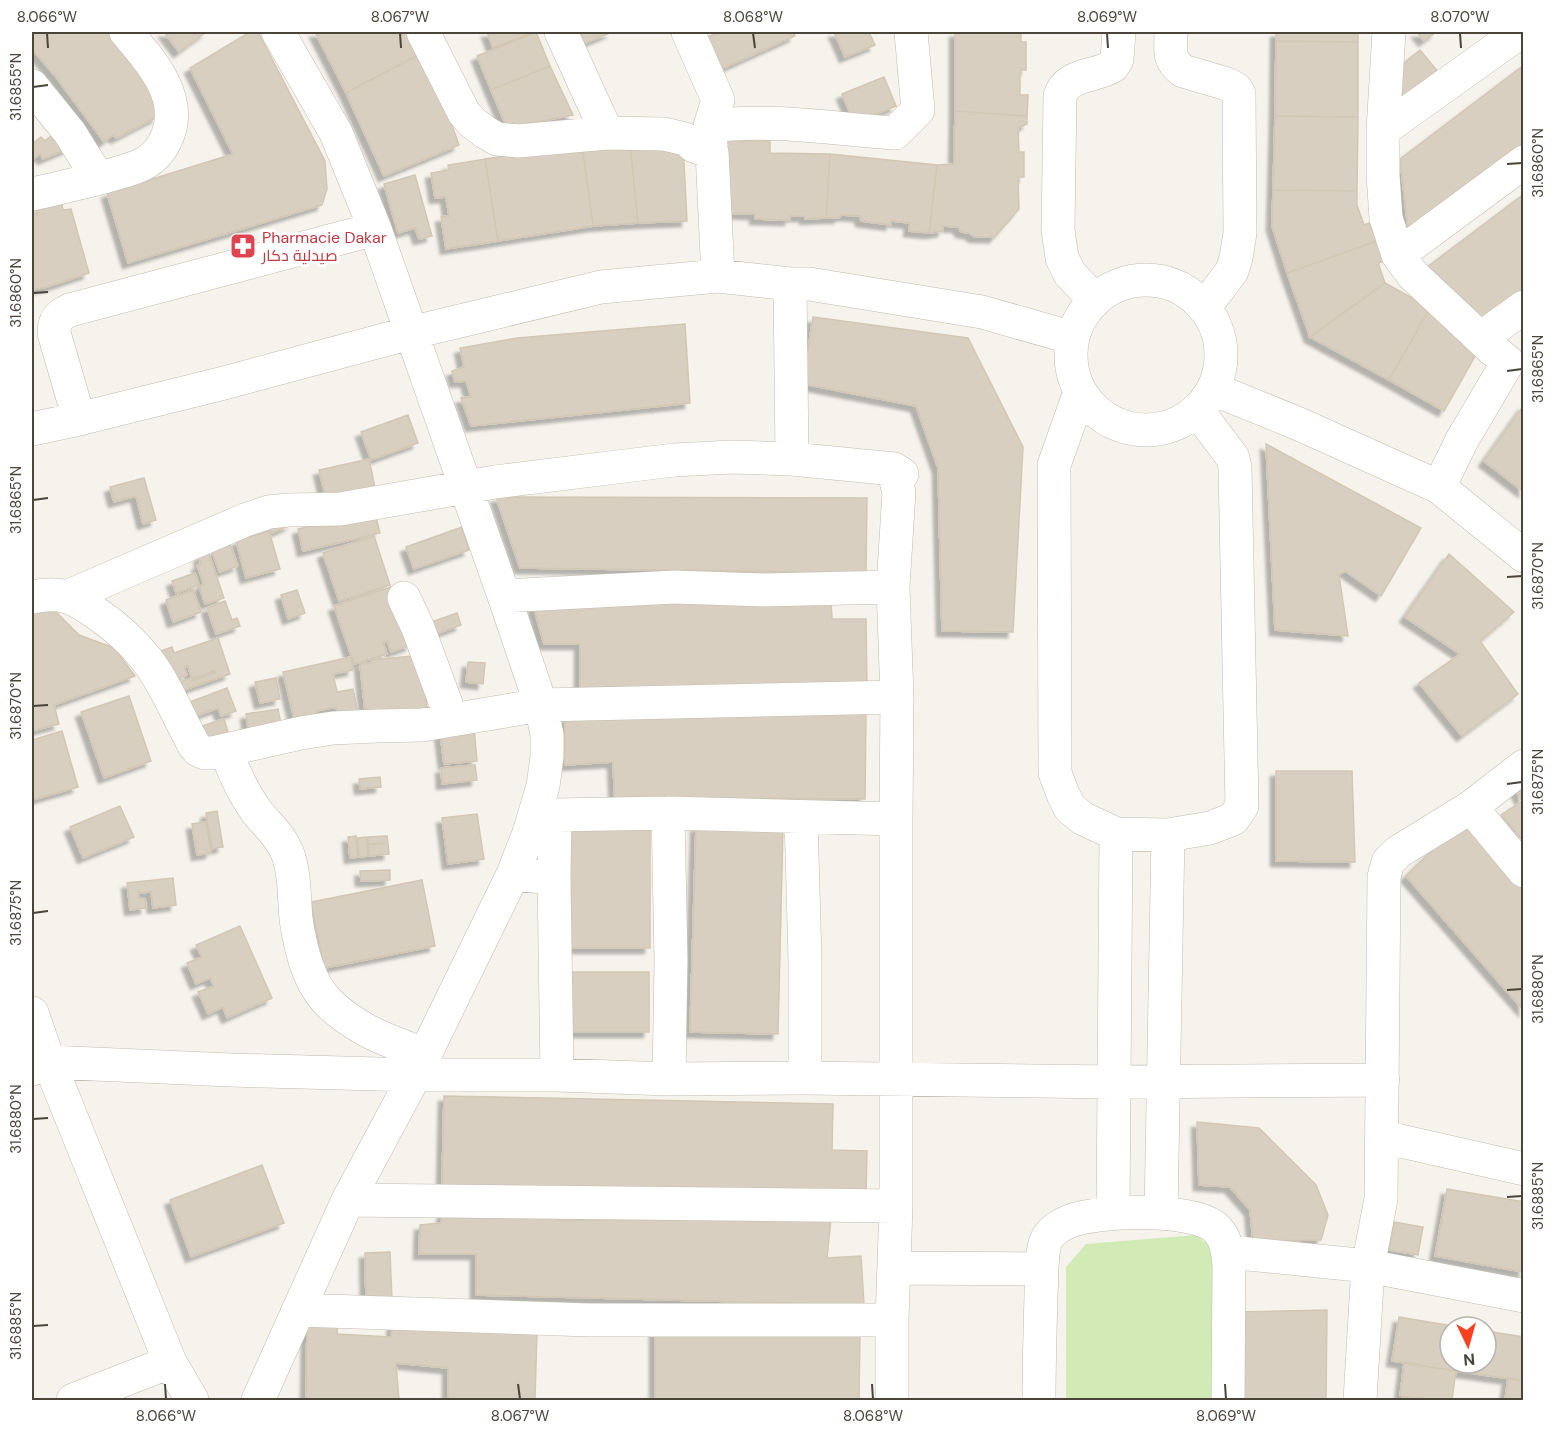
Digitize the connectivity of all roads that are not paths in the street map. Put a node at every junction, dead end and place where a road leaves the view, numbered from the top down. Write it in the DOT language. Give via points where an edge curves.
graph roads {
  1 [pos="126,32"];
  2 [pos="278,32"];
  3 [pos="423,32"];
  4 [pos="561,32"];
  5 [pos="688,32"];
  6 [pos="911,32"];
  7 [pos="1119,32"];
  8 [pos="1172,32"];
  9 [pos="1389,32"];
  10 [pos="1520,32"];
  11 [pos="32,87"];
  12 [pos="1383,130"];
  13 [pos="607,133"];
  14 [pos="711,139"];
  15 [pos="1524,162"];
  16 [pos="99,178"];
  17 [pos="32,194"];
  18 [pos="375,230"];
  19 [pos="1398,255"];
  20 [pos="718,276"];
  21 [pos="790,284"];
  22 [pos="1095,300"];
  23 [pos="1524,307"];
  24 [pos="1204,308"];
  25 [pos="410,333"];
  26 [pos="1073,338"];
  27 [pos="1481,338"];
  28 [pos="1516,366"];
  29 [pos="1080,392"];
  30 [pos="1205,400"];
  31 [pos="79,419"];
  32 [pos="32,429"];
  33 [pos="792,459"];
  34 [pos="466,486"];
  35 [pos="1439,487"];
  36 [pos="1524,556"];
  37 [pos="893,587"];
  38 [pos="504,596"];
  39 [pos="32,597"];
  40 [pos="69,597"];
  41 [pos="404,598"];
  42 [pos="897,697"];
  43 [pos="541,705"];
  44 [pos="452,720"];
  45 [pos="226,751"];
  46 [pos="1524,766"];
  47 [pos="1471,807"];
  48 [pos="668,813"];
  49 [pos="801,817"];
  50 [pos="896,819"];
  51 [pos="542,824"];
  52 [pos="1116,834"];
  53 [pos="1168,835"];
  54 [pos="1524,871"];
  55 [pos="513,874"];
  56 [pos="554,878"];
  57 [pos="32,1013"];
  58 [pos="420,1065"];
  59 [pos="40,1066"];
  60 [pos="557,1075"];
  61 [pos="804,1078"];
  62 [pos="669,1079"];
  63 [pos="896,1080"];
  64 [pos="1383,1080"];
  65 [pos="1163,1081"];
  66 [pos="1114,1082"];
  67 [pos="1383,1137"];
  68 [pos="1524,1169"];
  69 [pos="348,1200"];
  70 [pos="896,1206"];
  71 [pos="1113,1213"];
  72 [pos="1161,1213"];
  73 [pos="1228,1252"];
  74 [pos="1368,1266"];
  75 [pos="894,1268"];
  76 [pos="1042,1269"];
  77 [pos="1524,1296"];
  78 [pos="298,1310"];
  79 [pos="892,1320"];
  80 [pos="170,1362"];
  81 [pos="73,1401"];
  82 [pos="192,1401"];
  83 [pos="258,1401"];
  84 [pos="892,1401"];
  85 [pos="1038,1401"];
  86 [pos="1228,1401"];
  87 [pos="1360,1401"];
  1 -- 16 [label="street" via="161,77 172,111 172,126 156,156"];
  2 -- 18 [label="street" via="336,133"];
  3 -- 13 [label="street" via="464,113 497,139 518,141"];
  4 -- 13 [label="street"];
  5 -- 14 [label="street" via="718,100"];
  6 -- 14 [label="street" via="918,110 895,133 729,123"];
  7 -- 22 [label="street" via="1113,66 1070,81 1060,96 1058,230 1062,258 1070,274"];
  8 -- 24 [label="street" via="1172,61 1177,68 1227,84 1239,94 1240,233 1232,271"];
  9 -- 12 [label="street"];
  10 -- 12 [label="street"];
  11 -- 16 [label="street" via="70,133"];
  12 -- 19 [label="street" via="1386,218"];
  13 -- 14 [label="street" via="664,134 694,146"];
  14 -- 20 [label="street"];
  15 -- 19 [label="street"];
  16 -- 17 [label="street"];
  18 -- 25 [label="street"];
  18 -- 31 [label="street" via="63,313 55,322 54,333"];
  19 -- 27 [label="street" via="1413,275"];
  20 -- 21 [label="street"];
  20 -- 25 [label="street" via="601,287"];
  21 -- 26 [label="street" via="982,312"];
  21 -- 33 [label="street"];
  22 -- 24 [label="street" via="1115,287 1139,280 1163,282 1186,291"];
  22 -- 26 [label="street" via="1081,318"];
  23 -- 27 [label="street"];
  24 -- 30 [label="street" via="1216,326 1221,347 1221,371"];
  25 -- 31 [label="street"];
  25 -- 34 [label="street"];
  26 -- 29 [label="street" via="1073,374"];
  27 -- 28 [label="street"];
  28 -- 35 [label="street" via="1462,440"];
  29 -- 30 [label="street" via="1112,422 1134,429 1178,423"];
  29 -- 52 [label="street" via="1054,465 1055,772 1070,808"];
  30 -- 35 [label="street" via="1299,424"];
  30 -- 53 [label="street" via="1235,468 1242,806 1233,819 1210,828"];
  31 -- 32 [label="street"];
  33 -- 34 [label="street" via="674,460"];
  33 -- 37 [label="street" via="894,469 902,474 896,481 899,492"];
  34 -- 38 [label="street"];
  34 -- 40 [label="street" via="358,507 269,513"];
  35 -- 36 [label="street"];
  37 -- 38 [label="street" via="675,587"];
  37 -- 42 [label="street"];
  38 -- 43 [label="street"];
  39 -- 40 [label="street"];
  40 -- 45 [label="street" via="108,621 147,661 198,750"];
  41 -- 44 [label="street"];
  42 -- 43 [label="street"];
  42 -- 50 [label="street"];
  43 -- 44 [label="street"];
  43 -- 51 [label="street" via="547,735"];
  44 -- 45 [label="street" via="322,730"];
  45 -- 58 [label="street" via="243,792 287,850 301,946 316,985 338,1011"];
  46 -- 47 [label="street"];
  47 -- 54 [label="street"];
  47 -- 64 [label="street" via="1388,862 1384,877"];
  48 -- 49 [label="street"];
  48 -- 51 [label="street"];
  48 -- 62 [label="street"];
  49 -- 50 [label="street"];
  49 -- 61 [label="street"];
  50 -- 63 [label="street"];
  51 -- 55 [label="street"];
  51 -- 56 [label="street"];
  52 -- 53 [label="street"];
  52 -- 66 [label="street"];
  53 -- 65 [label="street"];
  55 -- 56 [label="street"];
  55 -- 58 [label="street"];
  56 -- 60 [label="street"];
  57 -- 59 [label="street"];
  58 -- 59 [label="street" via="231,1070"];
  58 -- 60 [label="street"];
  58 -- 69 [label="street"];
  59 -- 80 [label="street"];
  60 -- 62 [label="street"];
  61 -- 62 [label="street"];
  61 -- 63 [label="street"];
  63 -- 66 [label="street"];
  63 -- 70 [label="street"];
  64 -- 65 [label="street"];
  64 -- 67 [label="street"];
  65 -- 66 [label="street"];
  65 -- 72 [label="street"];
  66 -- 71 [label="street"];
  67 -- 68 [label="street"];
  67 -- 74 [label="street" via="1381,1199"];
  69 -- 70 [label="street"];
  69 -- 78 [label="street"];
  70 -- 75 [label="street"];
  71 -- 72 [label="street"];
  71 -- 76 [label="street" via="1071,1221 1053,1231 1046,1240"];
  72 -- 73 [label="street" via="1204,1220 1225,1239"];
  73 -- 74 [label="street"];
  73 -- 86 [label="street"];
  74 -- 77 [label="street"];
  74 -- 87 [label="street"];
  75 -- 76 [label="street"];
  75 -- 79 [label="street"];
  76 -- 85 [label="street"];
  78 -- 79 [label="street" via="590,1320"];
  78 -- 83 [label="street"];
  79 -- 84 [label="street"];
  80 -- 81 [label="street"];
  80 -- 82 [label="street"];
}
